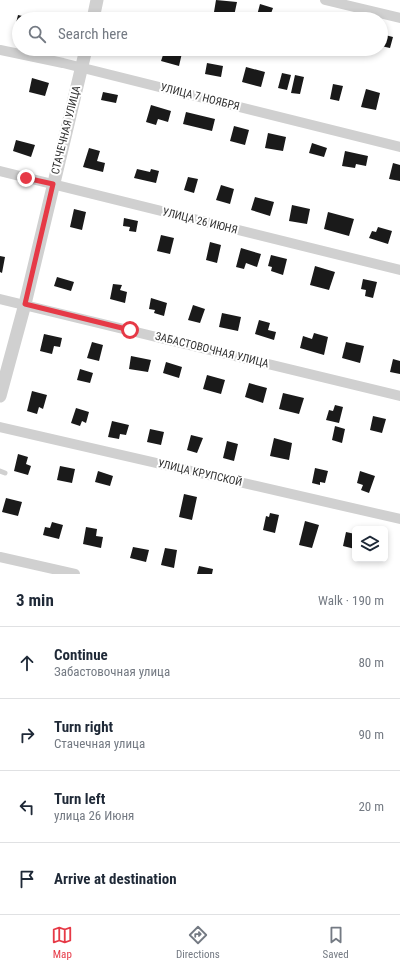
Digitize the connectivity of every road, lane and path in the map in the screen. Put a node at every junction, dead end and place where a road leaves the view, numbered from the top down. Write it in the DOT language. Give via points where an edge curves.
graph roads {
  1 [pos="97,0"];
  2 [pos="325,0"];
  3 [pos="94,12"];
  4 [pos="375,12"];
  5 [pos="388,15"];
  6 [pos="400,18"];
  7 [pos="0,50"];
  8 [pos="12,53"];
  9 [pos="27,56"];
  10 [pos="84,56"];
  11 [pos="81,68"];
  12 [pos="400,147"];
  13 [pos="0,171"];
  14 [pos="53,184"];
  15 [pos="400,270"];
  16 [pos="0,299"];
  17 [pos="25,304"];
  18 [pos="0,396"];
  19 [pos="400,396"];
  20 [pos="0,427"];
  21 [pos="400,519"];
  22 [pos="0,557"];
  23 [pos="75,574"];
  1 -- 3 [label="street"];
  2 -- 4 [label="street"];
  5 -- 6 [label="street"];
  7 -- 8 [label="street, УЛИЦА 7 НОЯБРЯ"];
  9 -- 11 [label="street, УЛИЦА 7 НОЯБРЯ"];
  10 -- 11 [label="street, СТАЧЕЧНАЯ УЛИЦА"];
  11 -- 12 [label="street, УЛИЦА 7 НОЯБРЯ"];
  11 -- 14 [label="street, СТАЧЕЧНАЯ УЛИЦА"];
  13 -- 14 [label="street, УЛИЦА 26 ИЮНЯ"];
  14 -- 15 [label="street, УЛИЦА 26 ИЮНЯ"];
  14 -- 17 [label="street, СТАЧЕЧНАЯ УЛИЦА"];
  16 -- 17 [label="street, ЗАБАСТОВОЧНАЯ УЛИЦА"];
  17 -- 18 [label="street, СТАЧЕЧНАЯ УЛИЦА"];
  17 -- 19 [label="street, ЗАБАСТОВОЧНАЯ УЛИЦА"];
  20 -- 21 [label="street, УЛИЦА КРУПСКОЙ"];
  22 -- 23 [label="street"];
}
